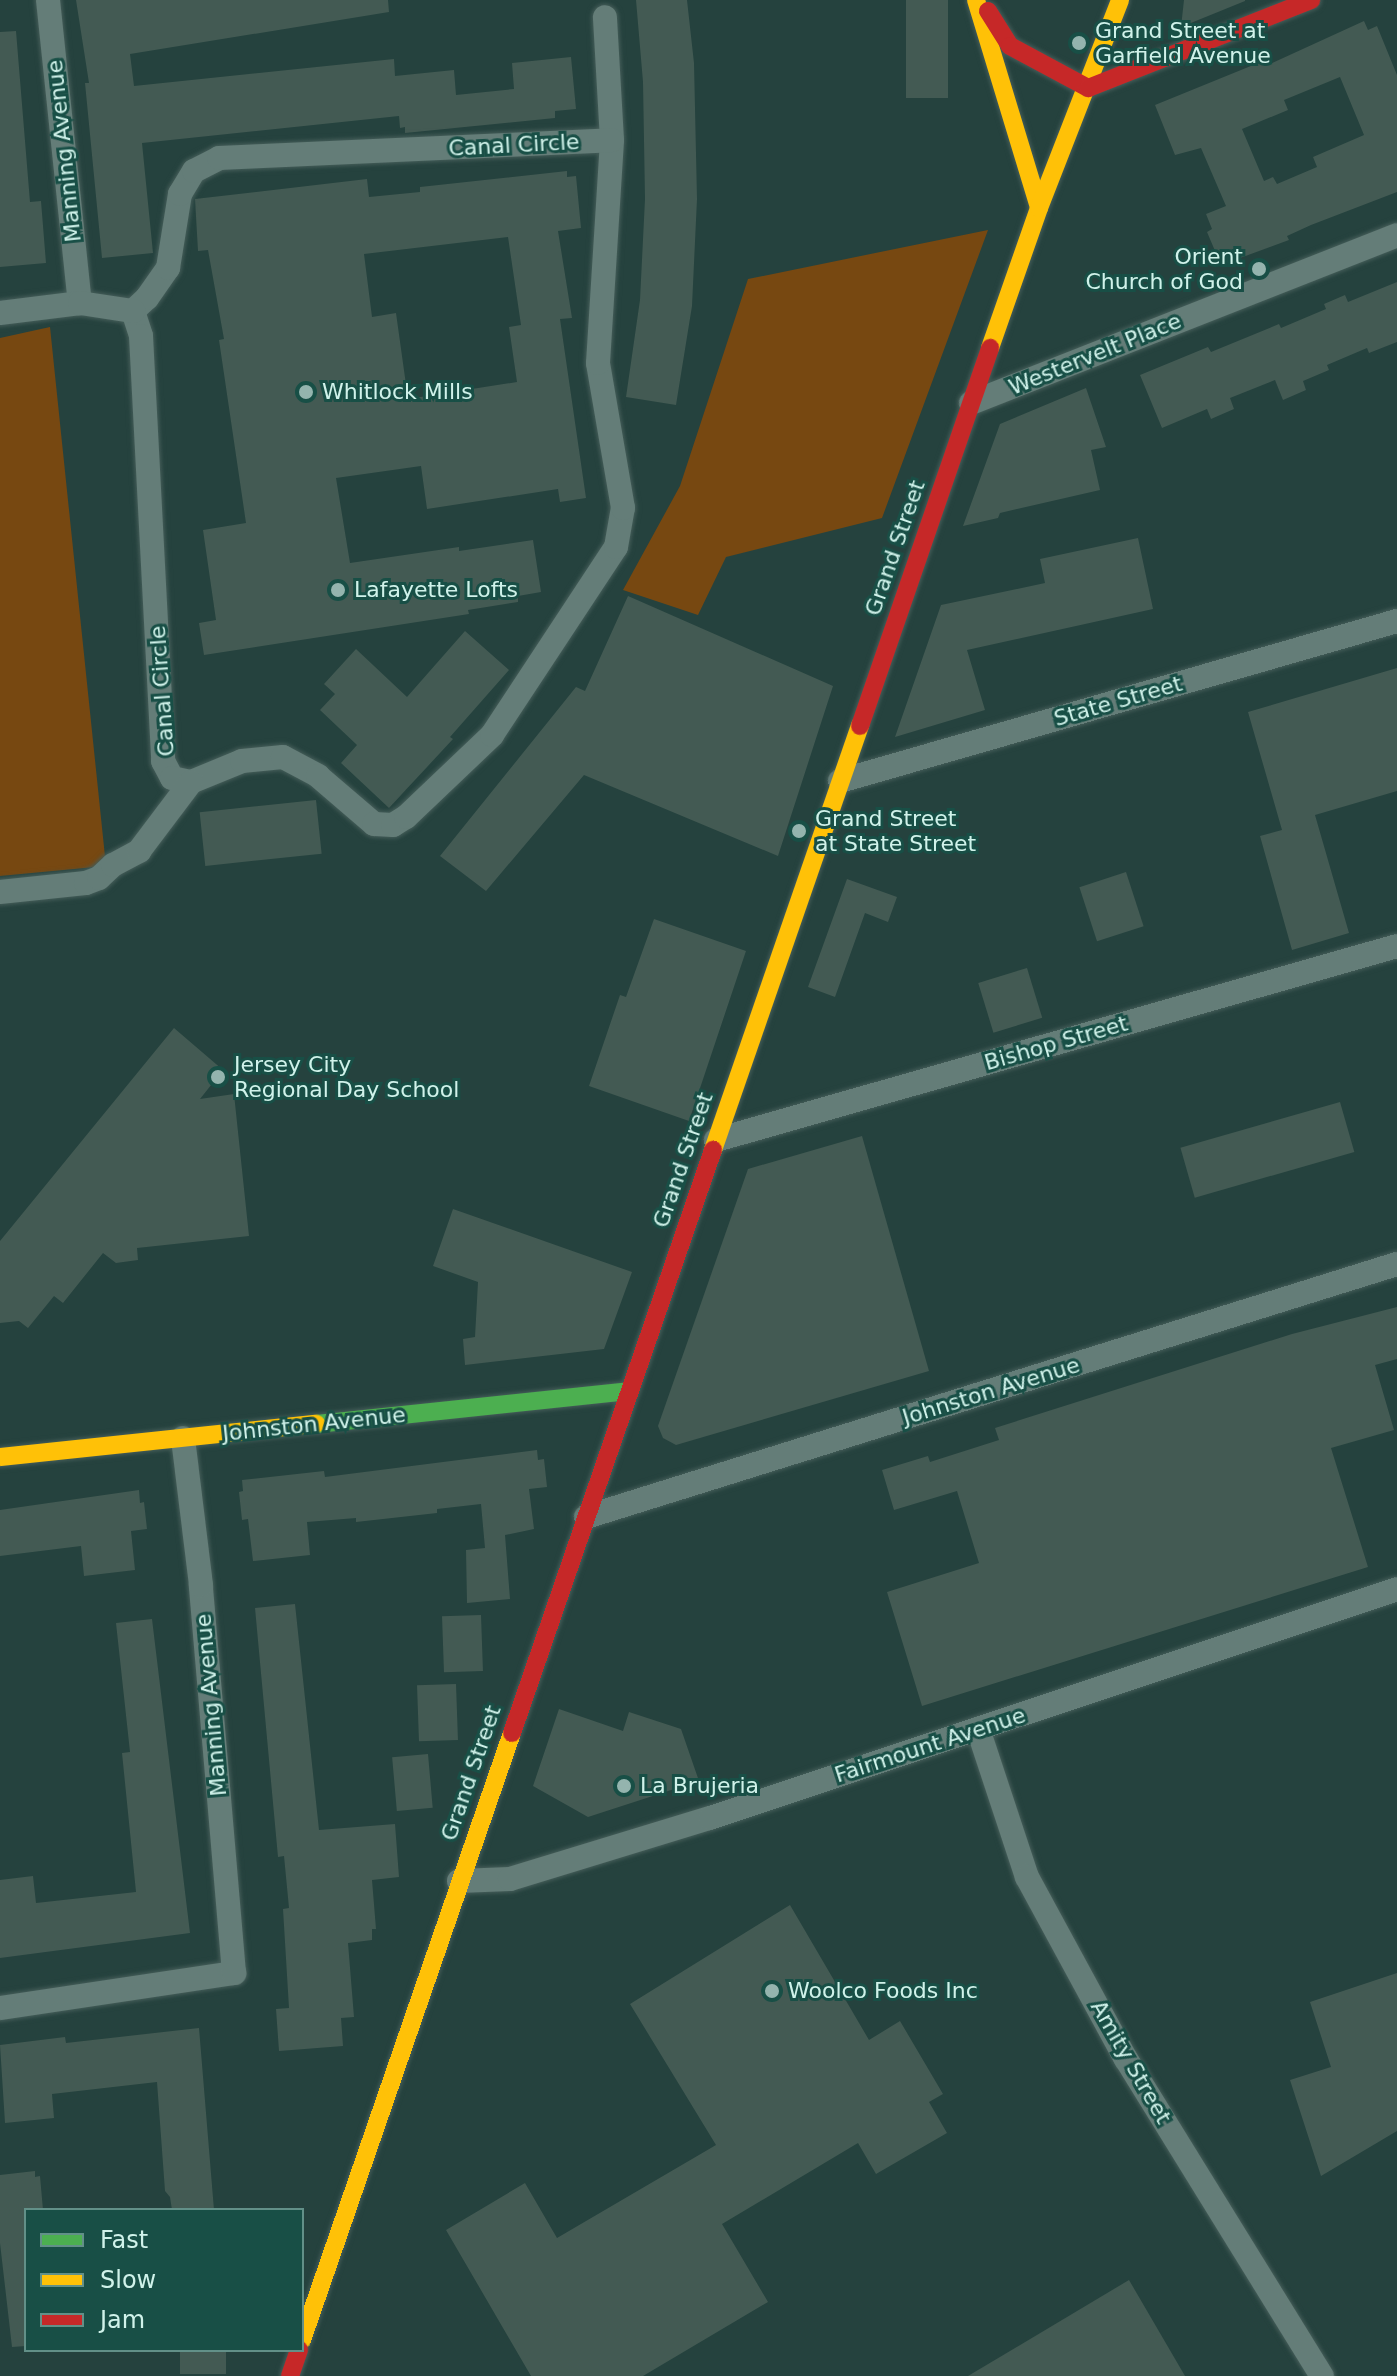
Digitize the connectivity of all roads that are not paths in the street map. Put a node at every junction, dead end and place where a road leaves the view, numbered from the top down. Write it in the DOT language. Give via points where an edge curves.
graph roads {
  1 [pos="48,0"];
  2 [pos="979,0"];
  3 [pos="1120,0"];
  4 [pos="1311,0"];
  5 [pos="605,17"];
  6 [pos="1088,88"];
  7 [pos="612,140"];
  8 [pos="1039,208"];
  9 [pos="1397,235"];
  10 [pos="80,303"];
  11 [pos="133,311"];
  12 [pos="0,313"];
  13 [pos="971,403"];
  14 [pos="1397,621"];
  15 [pos="840,781"];
  16 [pos="191,782"];
  17 [pos="0,892"];
  18 [pos="1397,946"];
  19 [pos="716,1140"];
  20 [pos="1397,1264"];
  21 [pos="629,1391"];
  22 [pos="183,1438"];
  23 [pos="0,1457"];
  24 [pos="586,1517"];
  25 [pos="1397,1589"];
  26 [pos="978,1729"];
  27 [pos="459,1881"];
  28 [pos="0,2008"];
  29 [pos="304,2334"];
  30 [pos="298,2352"];
  31 [pos="290,2376"];
  32 [pos="1322,2376"];
  1 -- 10 [label="street, Manning Avenue"];
  2 -- 6 [label="main road" via="1010,46"];
  2 -- 8 [label="main road"];
  3 -- 6 [label="main road, Grand Street"];
  4 -- 6 [label="main road"];
  5 -- 7 [label="street, Canal Circle"];
  6 -- 8 [label="main road, Grand Street"];
  7 -- 11 [label="street, Canal Circle" via="219,158 194,171 180,194 168,268"];
  7 -- 16 [label="street, Canal Circle" via="598,363 623,508 616,547 492,735 393,825 374,824 318,776 283,757 262,756"];
  8 -- 13 [label="main road, Grand Street"];
  9 -- 13 [label="street, Westervelt Place"];
  10 -- 11 [label="street"];
  10 -- 12 [label="street"];
  11 -- 16 [label="street, Canal Circle" via="141,336 163,761 172,778"];
  13 -- 15 [label="main road, Grand Street"];
  14 -- 15 [label="street, State Street"];
  15 -- 19 [label="main road, Grand Street"];
  16 -- 17 [label="street" via="139,851 99,878"];
  18 -- 19 [label="street, Bishop Street"];
  19 -- 21 [label="main road, Grand Street"];
  20 -- 24 [label="street, Johnston Avenue"];
  21 -- 22 [label="main road, Johnston Avenue"];
  21 -- 24 [label="main road, Grand Street"];
  22 -- 23 [label="main road, Johnston Avenue"];
  22 -- 28 [label="street, Manning Avenue" via="234,1973"];
  24 -- 27 [label="main road, Grand Street"];
  25 -- 26 [label="street, Fairmount Avenue"];
  26 -- 27 [label="street, Fairmount Avenue" via="524,1875"];
  26 -- 32 [label="street, Amity Street" via="1027,1877 1126,2059"];
  27 -- 29 [label="main road, Grand Street"];
  30 -- 31 [label="main road"];
}
